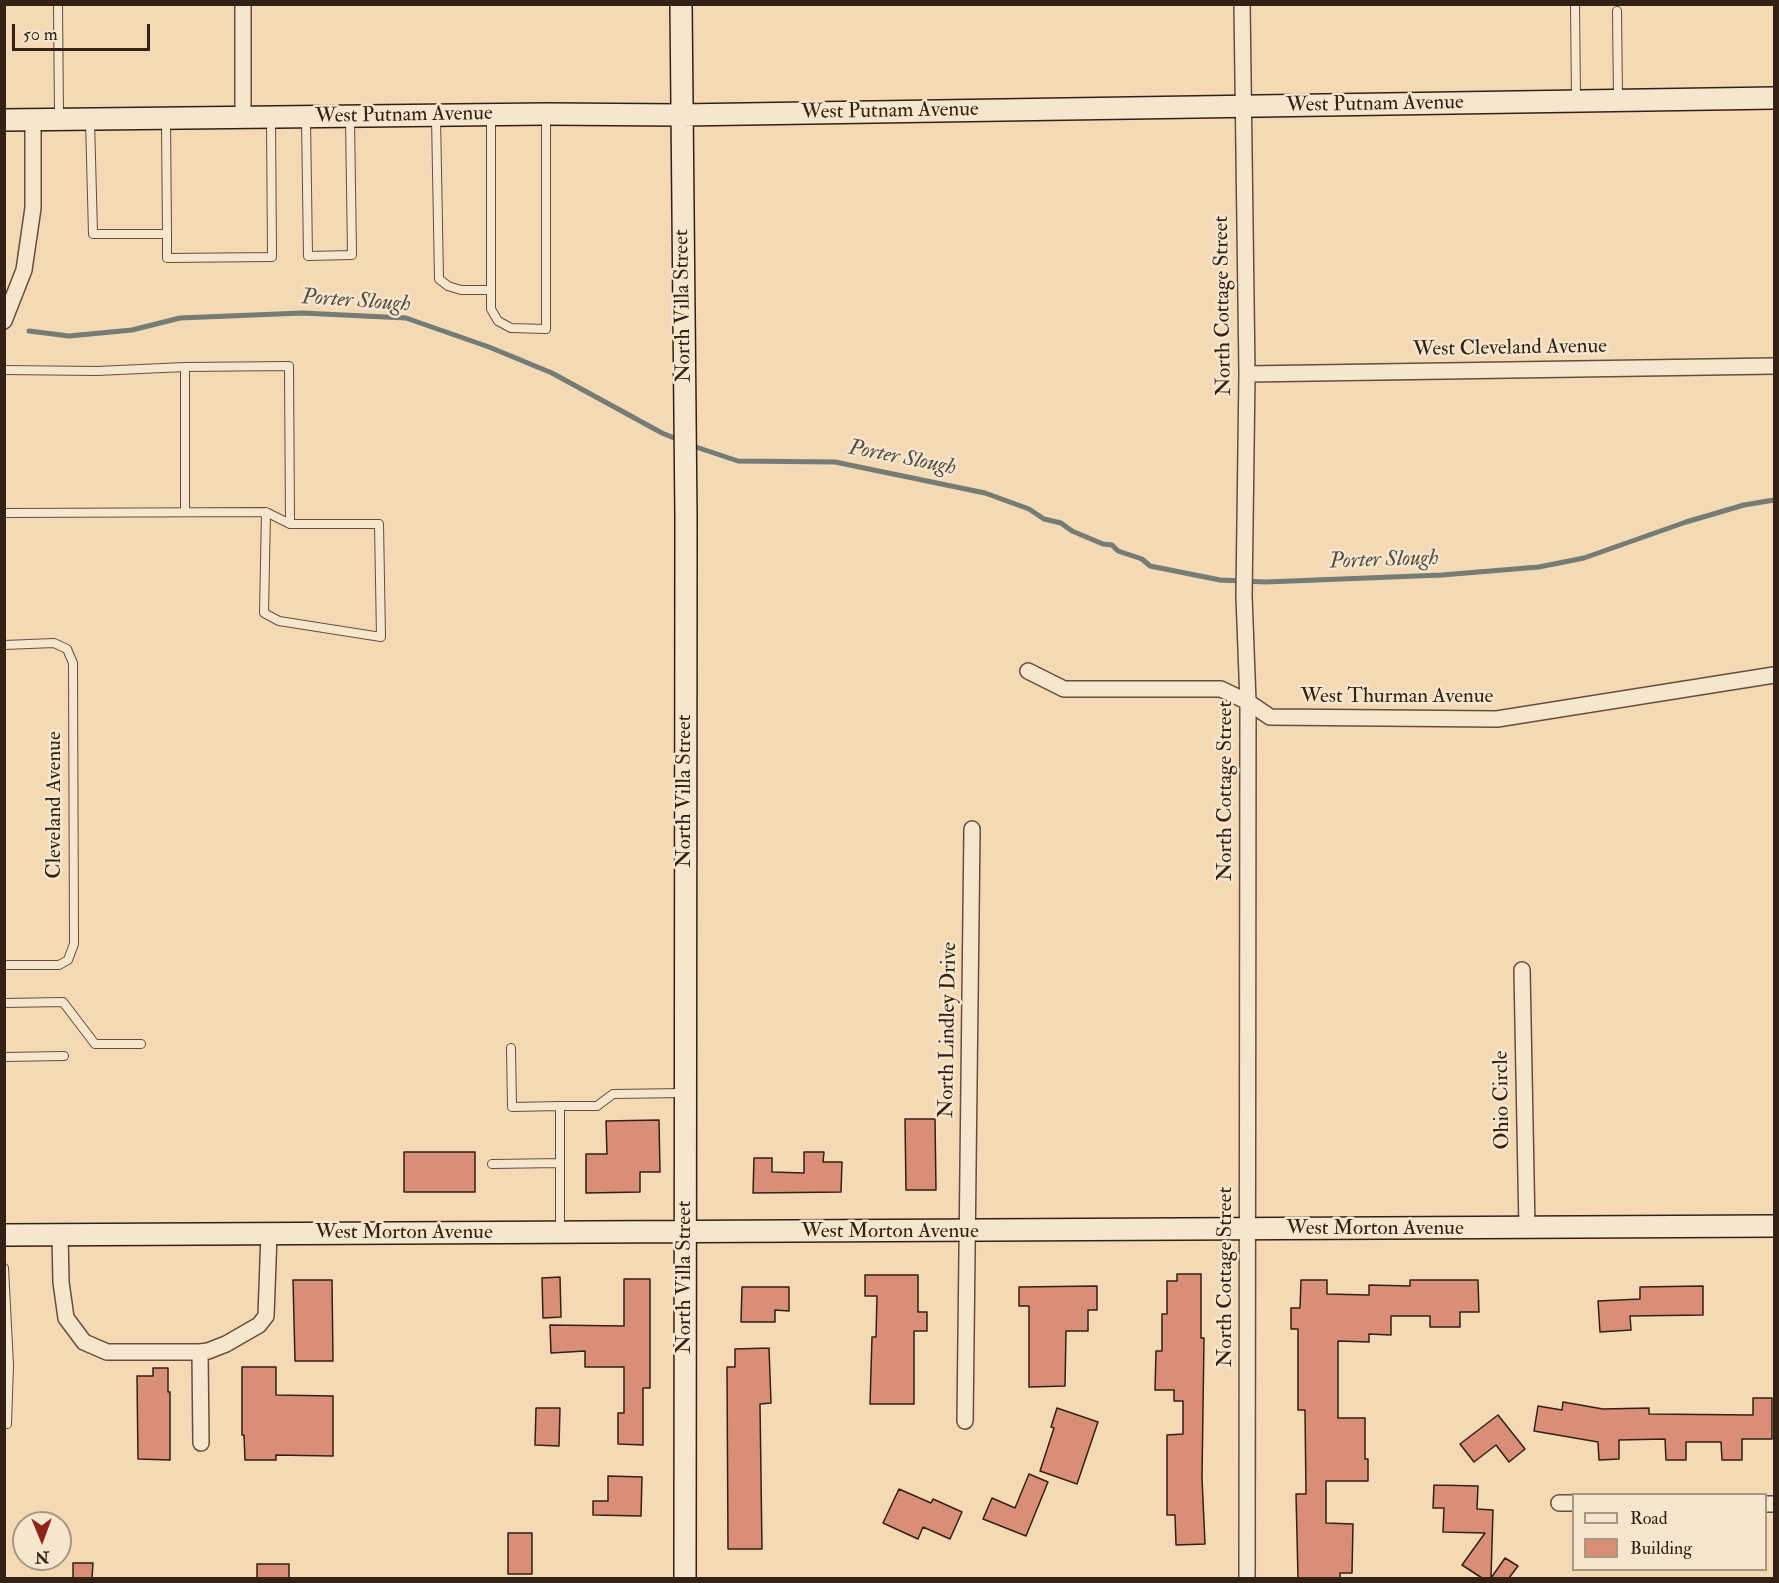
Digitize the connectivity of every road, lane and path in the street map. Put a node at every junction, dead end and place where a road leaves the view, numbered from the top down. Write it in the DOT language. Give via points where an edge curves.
graph roads {
  1 [pos="58,4"];
  2 [pos="243,4"];
  3 [pos="681,4"];
  4 [pos="1242,4"];
  5 [pos="1575,4"];
  6 [pos="1617,11"];
  7 [pos="1774,98"];
  8 [pos="1618,101"];
  9 [pos="1576,102"];
  10 [pos="1242,107"];
  11 [pos="546,114"];
  12 [pos="491,115"];
  13 [pos="681,115"];
  14 [pos="350,116"];
  15 [pos="436,116"];
  16 [pos="243,117"];
  17 [pos="271,117"];
  18 [pos="306,117"];
  19 [pos="90,118"];
  20 [pos="166,118"];
  21 [pos="59,119"];
  22 [pos="4,120"];
  23 [pos="33,120"];
  24 [pos="167,234"];
  25 [pos="491,290"];
  26 [pos="4,321"];
  27 [pos="1774,366"];
  28 [pos="185,367"];
  29 [pos="4,370"];
  30 [pos="1247,374"];
  31 [pos="266,512"];
  32 [pos="4,513"];
  33 [pos="185,513"];
  34 [pos="290,524"];
  35 [pos="4,645"];
  36 [pos="1028,671"];
  37 [pos="1774,675"];
  38 [pos="1248,702"];
  39 [pos="972,829"];
  40 [pos="4,965"];
  41 [pos="1522,970"];
  42 [pos="4,1003"];
  43 [pos="141,1044"];
  44 [pos="511,1048"];
  45 [pos="64,1056"];
  46 [pos="4,1057"];
  47 [pos="685,1093"];
  48 [pos="560,1106"];
  49 [pos="560,1163"];
  50 [pos="492,1164"];
  51 [pos="1774,1226"];
  52 [pos="1247,1229"];
  53 [pos="1527,1229"];
  54 [pos="969,1231"];
  55 [pos="560,1232"];
  56 [pos="685,1232"];
  57 [pos="269,1234"];
  58 [pos="4,1235"];
  59 [pos="60,1235"];
  60 [pos="4,1268"];
  61 [pos="200,1352"];
  62 [pos="965,1421"];
  63 [pos="7,1424"];
  64 [pos="201,1443"];
  65 [pos="685,1578"];
  66 [pos="1247,1578"];
  1 -- 21 [label="lane"];
  2 -- 16 [label="street"];
  3 -- 13 [label="street, North Villa Street"];
  4 -- 10 [label="street, North Cottage Street"];
  5 -- 9 [label="lane"];
  6 -- 8 [label="lane"];
  7 -- 8 [label="street, West Putnam Avenue"];
  8 -- 9 [label="street, West Putnam Avenue"];
  9 -- 10 [label="street, West Putnam Avenue"];
  10 -- 13 [label="street, West Putnam Avenue"];
  10 -- 30 [label="street, North Cottage Street"];
  11 -- 12 [label="street, West Putnam Avenue"];
  11 -- 13 [label="street, West Putnam Avenue"];
  11 -- 25 [label="lane" via="546,329 504,326 491,309"];
  12 -- 15 [label="street, West Putnam Avenue"];
  12 -- 25 [label="lane"];
  13 -- 47 [label="street, North Villa Street"];
  14 -- 15 [label="street, West Putnam Avenue"];
  14 -- 18 [label="street, West Putnam Avenue"];
  14 -- 18 [label="lane" via="352,255 308,256"];
  15 -- 25 [label="lane" via="439,279 461,290"];
  16 -- 17 [label="street, West Putnam Avenue"];
  16 -- 20 [label="street, West Putnam Avenue"];
  17 -- 18 [label="street, West Putnam Avenue"];
  17 -- 24 [label="lane" via="272,256 167,258"];
  19 -- 20 [label="street, West Putnam Avenue"];
  19 -- 21 [label="street, West Putnam Avenue"];
  19 -- 24 [label="lane" via="93,234"];
  20 -- 24 [label="lane"];
  21 -- 23 [label="street, West Putnam Avenue"];
  22 -- 23 [label="street, West Putnam Avenue"];
  23 -- 26 [label="street" via="32,219 24,270"];
  27 -- 30 [label="street, West Cleveland Avenue"];
  28 -- 29 [label="lane"];
  28 -- 33 [label="lane"];
  28 -- 34 [label="lane" via="289,366"];
  30 -- 38 [label="street, North Cottage Street" via="1244,596"];
  31 -- 33 [label="lane"];
  31 -- 34 [label="lane"];
  31 -- 34 [label="lane" via="264,613 279,621 381,637 379,524"];
  32 -- 33 [label="lane"];
  35 -- 40 [label="lane, Cleveland Avenue" via="54,643 68,649 73,663 74,944 68,960 59,965"];
  36 -- 38 [label="street, West Thurman Avenue" via="1064,689 1221,689"];
  37 -- 38 [label="street, West Thurman Avenue" via="1497,719 1270,717"];
  38 -- 52 [label="street, North Cottage Street"];
  39 -- 54 [label="street, North Lindley Drive"];
  41 -- 53 [label="street, Ohio Circle"];
  42 -- 43 [label="lane" via="63,1002 95,1044"];
  44 -- 48 [label="lane" via="512,1107"];
  45 -- 46 [label="lane"];
  47 -- 48 [label="lane" via="613,1094 597,1106"];
  47 -- 56 [label="street, North Villa Street"];
  48 -- 49 [label="lane"];
  49 -- 50 [label="lane"];
  49 -- 55 [label="lane"];
  51 -- 53 [label="street, West Morton Avenue"];
  52 -- 53 [label="street, West Morton Avenue"];
  52 -- 54 [label="street, West Morton Avenue"];
  52 -- 66 [label="street, North Cottage Street"];
  54 -- 56 [label="street, West Morton Avenue"];
  54 -- 62 [label="street, North Lindley Drive"];
  55 -- 56 [label="street, West Morton Avenue"];
  55 -- 57 [label="street, West Morton Avenue"];
  56 -- 65 [label="street, North Villa Street"];
  57 -- 59 [label="street, West Morton Avenue"];
  57 -- 61 [label="street" via="266,1316 259,1325 226,1344"];
  58 -- 59 [label="street, West Morton Avenue"];
  59 -- 61 [label="street" via="66,1318 84,1342 107,1352"];
  60 -- 63 [label="lane" via="9,1365"];
  61 -- 64 [label="street"];
}
